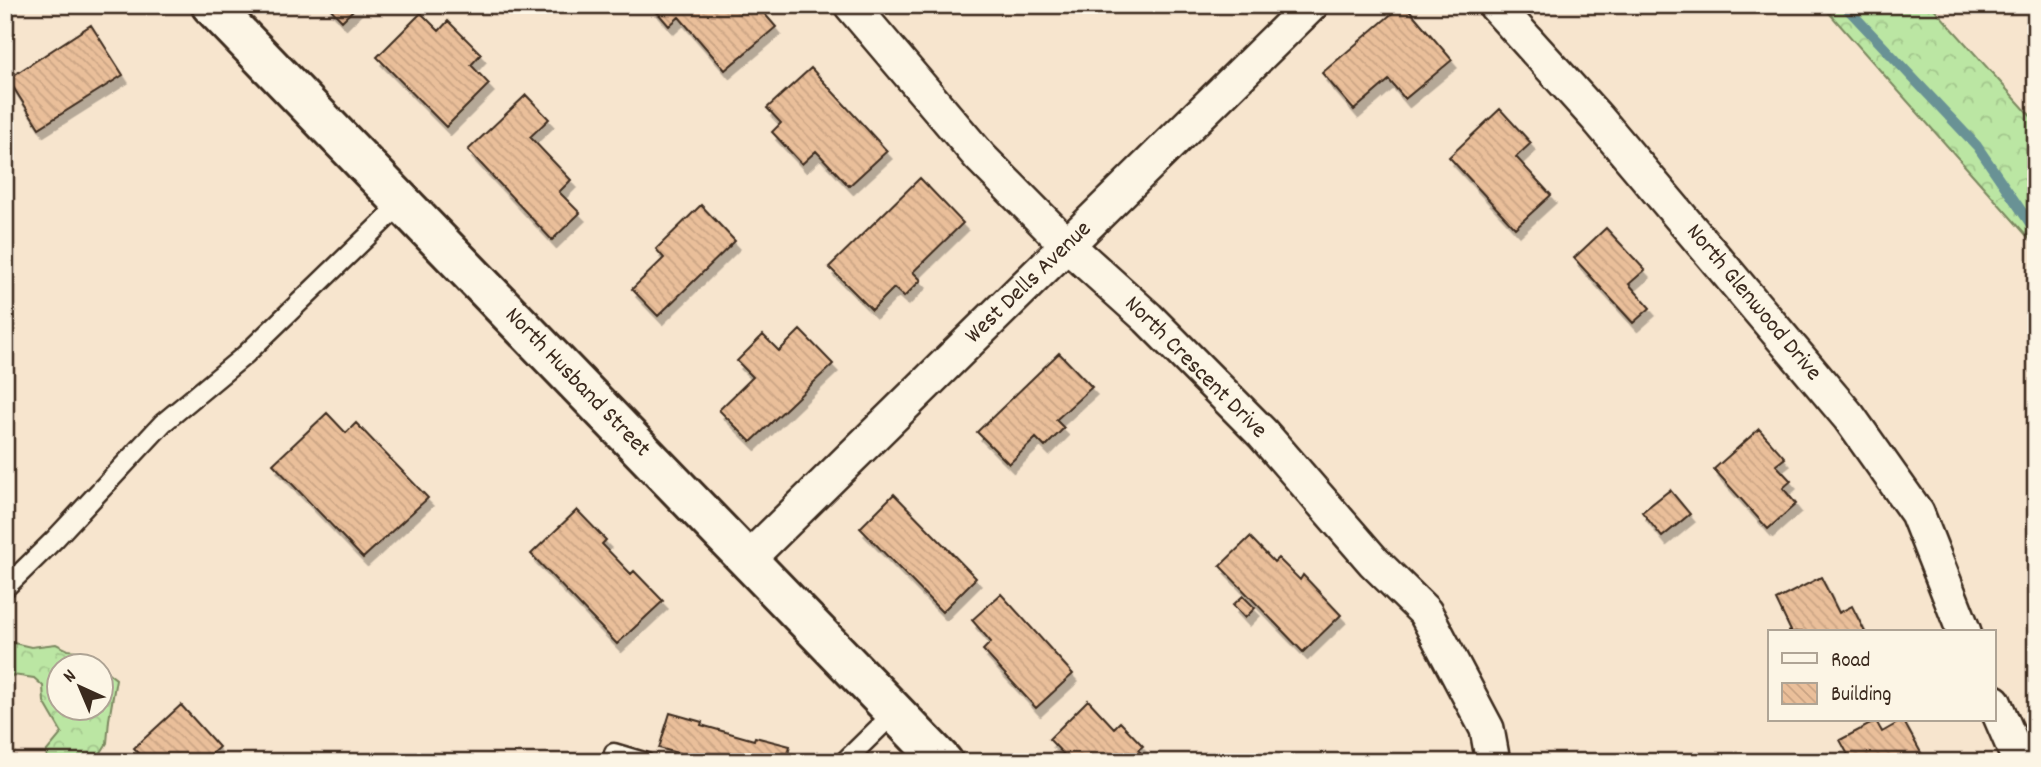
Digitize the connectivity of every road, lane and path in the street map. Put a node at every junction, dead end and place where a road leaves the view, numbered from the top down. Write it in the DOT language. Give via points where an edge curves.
graph roads {
  1 [pos="211,5"];
  2 [pos="851,5"];
  3 [pos="1311,5"];
  4 [pos="1494,5"];
  5 [pos="403,202"];
  6 [pos="1067,246"];
  7 [pos="747,560"];
  8 [pos="5,588"];
  9 [pos="1963,630"];
  10 [pos="1996,707"];
  11 [pos="895,712"];
  12 [pos="614,753"];
  13 [pos="644,762"];
  14 [pos="844,762"];
  15 [pos="943,762"];
  16 [pos="1493,762"];
  17 [pos="2020,762"];
  1 -- 5 [label="street, North Husband Street"];
  2 -- 6 [label="street, North Crescent Drive" via="980,157"];
  3 -- 6 [label="street, West Dells Avenue"];
  4 -- 9 [label="street, North Glenwood Drive" via="1597,118 1849,416 1917,513"];
  5 -- 7 [label="street, North Husband Street"];
  5 -- 8 [label="lane" via="245,355 163,423"];
  6 -- 7 [label="street, West Dells Avenue"];
  6 -- 16 [label="street, North Crescent Drive" via="1148,318 1263,434 1374,562 1425,612 1487,729"];
  7 -- 11 [label="street, North Husband Street"];
  10 -- 17 [label="street"];
  11 -- 14 [label="lane"];
  11 -- 15 [label="street, North Husband Street"];
  12 -- 13 [label="lane"];
}
